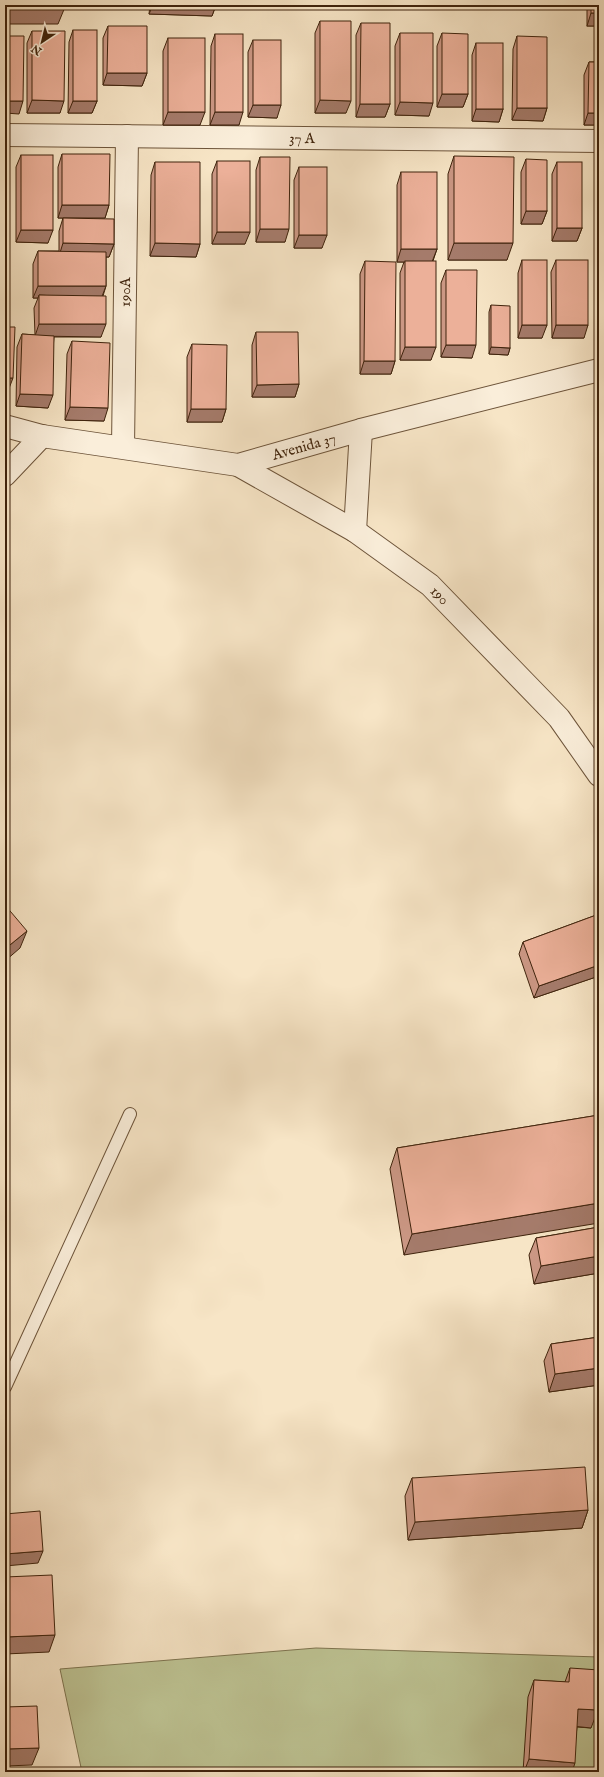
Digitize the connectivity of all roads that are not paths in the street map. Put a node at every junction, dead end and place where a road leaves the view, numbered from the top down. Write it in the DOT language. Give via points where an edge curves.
graph roads {
  1 [pos="5,135"];
  2 [pos="127,136"];
  3 [pos="599,141"];
  4 [pos="599,370"];
  5 [pos="5,426"];
  6 [pos="361,430"];
  7 [pos="42,436"];
  8 [pos="123,448"];
  9 [pos="238,465"];
  10 [pos="5,475"];
  11 [pos="355,531"];
  12 [pos="599,775"];
  13 [pos="130,1114"];
  14 [pos="5,1387"];
  1 -- 2 [label="street, 37 A"];
  2 -- 3 [label="street, 37 A"];
  2 -- 8 [label="street, 190A"];
  4 -- 6 [label="street, Avenida 37"];
  5 -- 7 [label="street, Avenida 37"];
  6 -- 9 [label="street, Avenida 37"];
  6 -- 11 [label="street"];
  7 -- 8 [label="street, Avenida 37"];
  7 -- 10 [label="street"];
  8 -- 9 [label="street, Avenida 37"];
  9 -- 11 [label="street, 190"];
  11 -- 12 [label="street, 190" via="430,585 559,718"];
  13 -- 14 [label="lane"];
}
